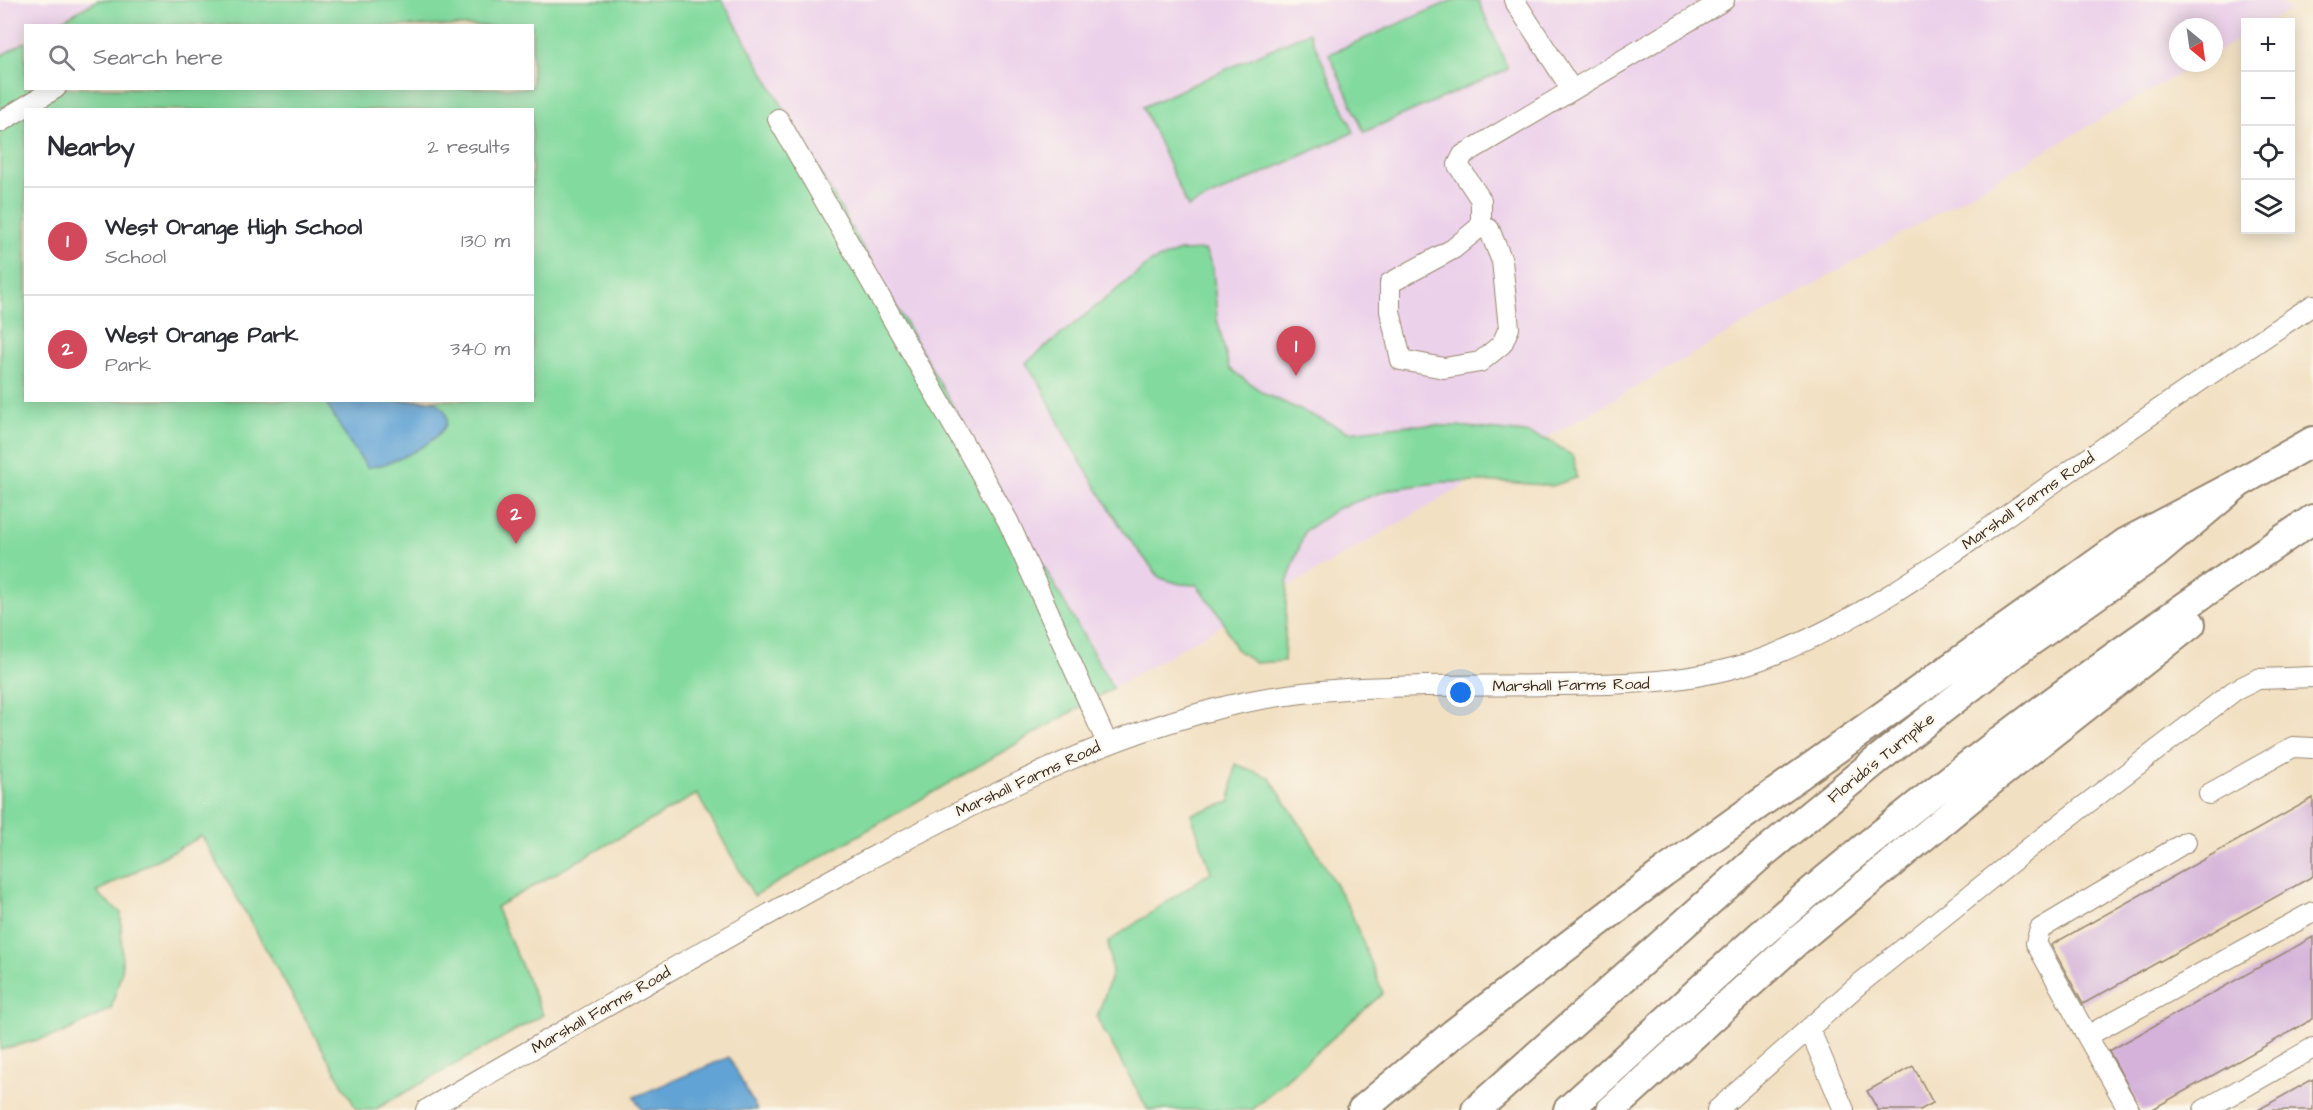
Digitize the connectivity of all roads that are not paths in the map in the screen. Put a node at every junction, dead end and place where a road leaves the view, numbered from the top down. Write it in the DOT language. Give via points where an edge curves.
graph roads {
  1 [pos="1514,0"];
  2 [pos="1724,0"];
  3 [pos="53,90"];
  4 [pos="1572,90"];
  5 [pos="778,119"];
  6 [pos="0,122"];
  7 [pos="1481,226"];
  8 [pos="2313,305"];
  9 [pos="2313,441"];
  10 [pos="2239,483"];
  11 [pos="2312,520"];
  12 [pos="2313,677"];
  13 [pos="1107,743"];
  14 [pos="2313,748"];
  15 [pos="2209,794"];
  16 [pos="2186,842"];
  17 [pos="2313,912"];
  18 [pos="1809,1028"];
  19 [pos="2087,1036"];
  20 [pos="2313,1048"];
  21 [pos="426,1110"];
  22 [pos="1362,1110"];
  23 [pos="1476,1110"];
  24 [pos="1568,1110"];
  25 [pos="1611,1110"];
  26 [pos="1717,1110"];
  27 [pos="1844,1110"];
  28 [pos="2129,1110"];
  29 [pos="2204,1110"];
  1 -- 4 [label="street"];
  2 -- 4 [label="street"];
  3 -- 6 [label="street"];
  4 -- 7 [label="street" via="1463,155 1458,165 1481,200"];
  5 -- 13 [label="street" via="1008,521"];
  7 -- 7 [label="street" via="1453,249 1390,282 1390,312 1401,360 1444,368 1480,362 1502,344 1509,328 1502,261 1490,229"];
  8 -- 13 [label="street, Marshall Farms Road" via="1891,596 1772,656 1654,684 1355,689 1274,697 1213,710"];
  9 -- 10 [label="highway, Florida's Turnpike"];
  10 -- 22 [label="highway" via="2125,543 1664,872 1454,1033"];
  10 -- 23 [label="highway, Florida's Turnpike" via="2156,554 2018,651 1787,834"];
  11 -- 24 [label="highway" via="2036,712 1897,822 1781,917"];
  11 -- 25 [label="highway" via="2161,650 1995,778 1796,942"];
  12 -- 18 [label="street" via="2258,679 2234,691 2029,848"];
  13 -- 21 [label="street, Marshall Farms Road" via="995,792 794,900"];
  14 -- 15 [label="street" via="2293,747"];
  16 -- 19 [label="street" via="2040,929 2036,943"];
  17 -- 19 [label="street"];
  18 -- 26 [label="street"];
  18 -- 27 [label="street"];
  19 -- 28 [label="street"];
  20 -- 29 [label="street"];
}
